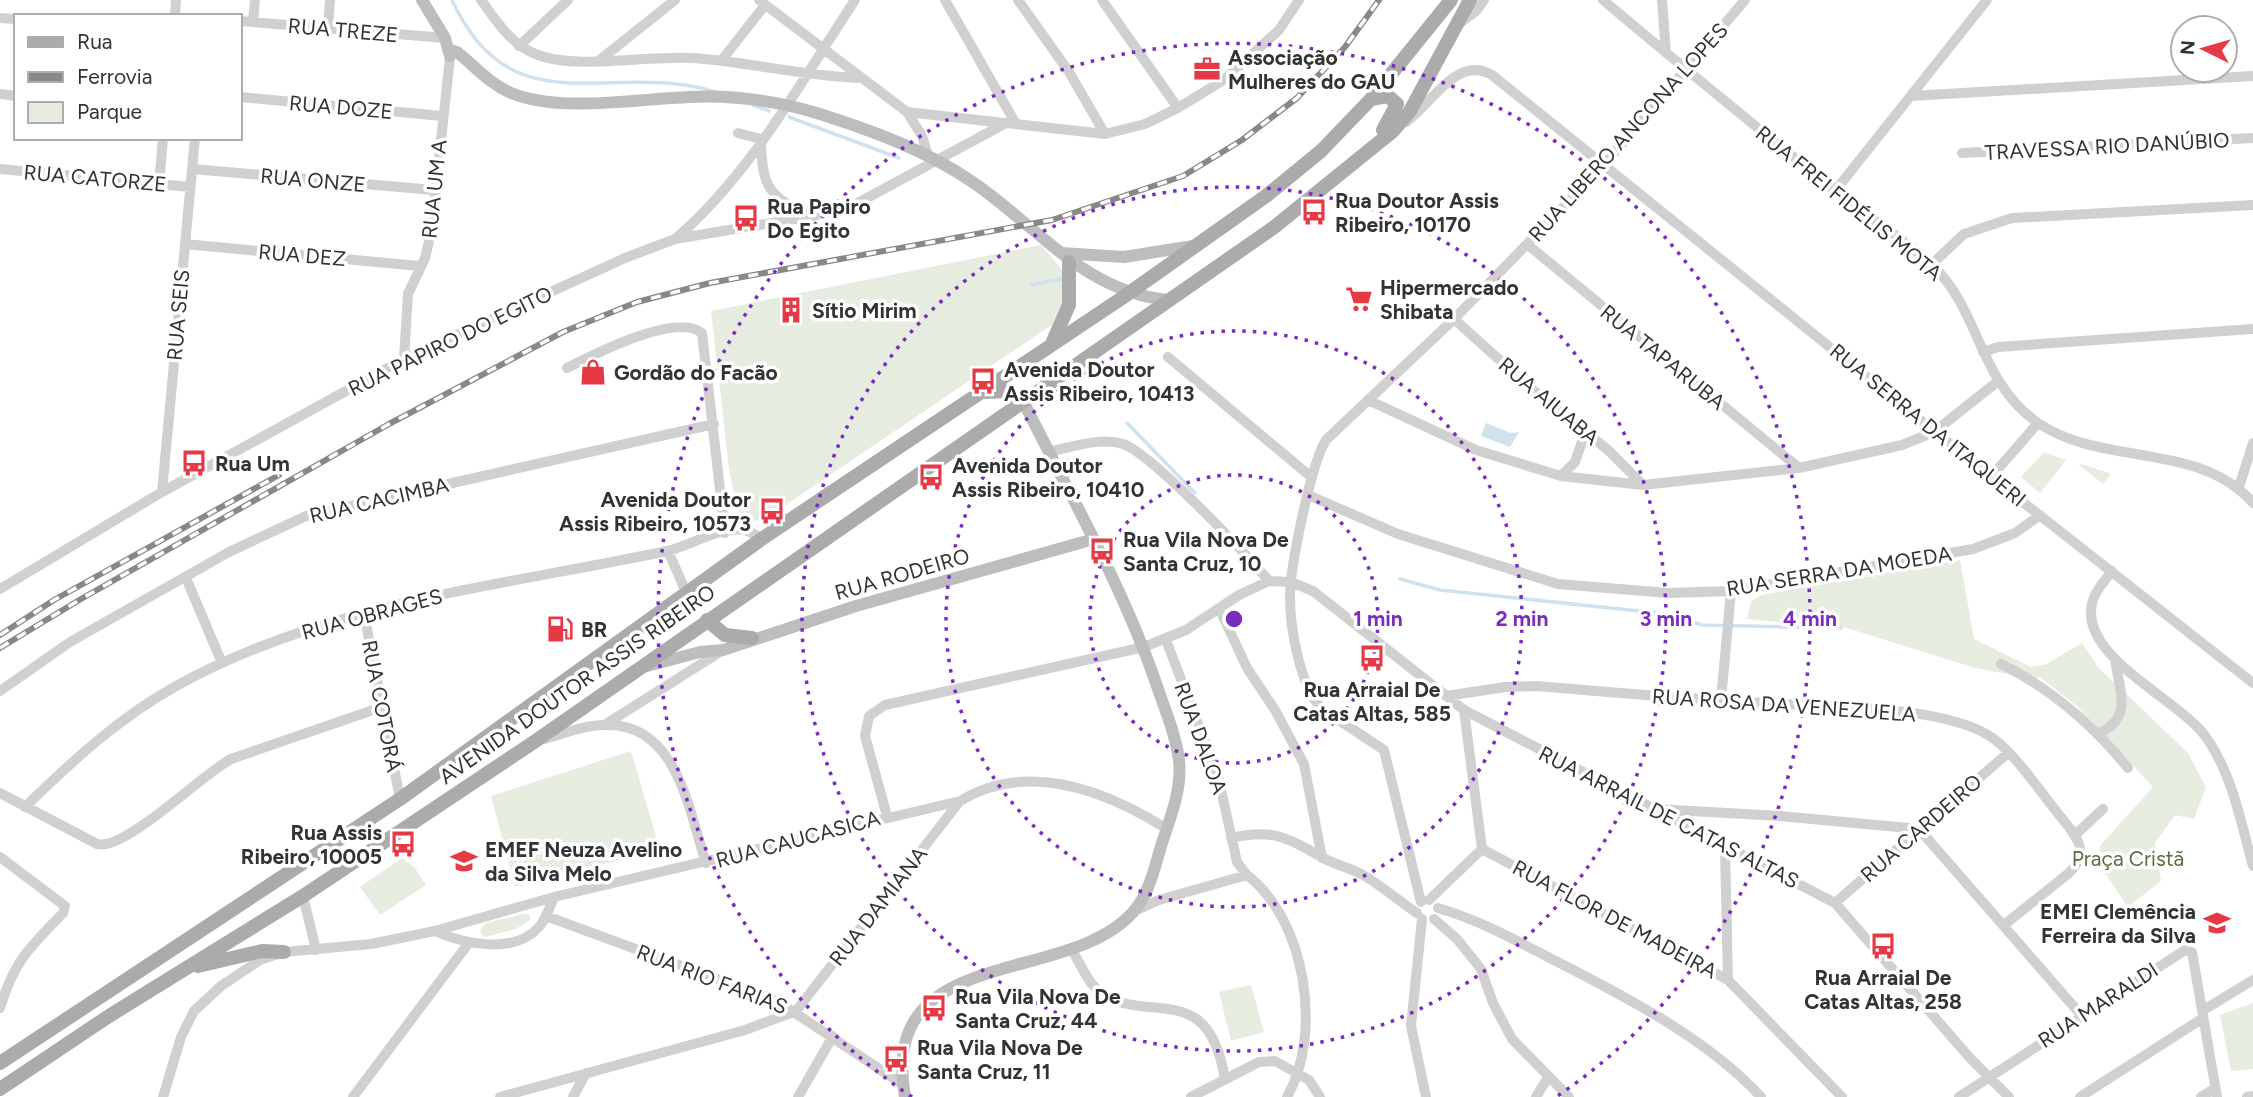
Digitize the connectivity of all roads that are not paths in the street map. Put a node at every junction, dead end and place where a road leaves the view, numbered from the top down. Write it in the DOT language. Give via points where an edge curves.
graph roads {
  1 [pos="255,0"];
  2 [pos="330,0"];
  3 [pos="422,0"];
  4 [pos="481,0"];
  5 [pos="568,0"];
  6 [pos="675,0"];
  7 [pos="855,0"];
  8 [pos="945,0"];
  9 [pos="1018,0"];
  10 [pos="1102,0"];
  11 [pos="1299,0"];
  12 [pos="1451,0"];
  13 [pos="1470,0"];
  14 [pos="1483,0"];
  15 [pos="1603,0"];
  16 [pos="1662,0"];
  17 [pos="1745,0"];
  18 [pos="1987,0"];
  19 [pos="762,2"];
  20 [pos="242,21"];
  21 [pos="253,22"];
  22 [pos="1459,23"];
  23 [pos="328,29"];
  24 [pos="519,46"];
  25 [pos="823,48"];
  26 [pos="448,49"];
  27 [pos="1666,53"];
  28 [pos="601,60"];
  29 [pos="721,61"];
  30 [pos="1687,70"];
  31 [pos="807,75"];
  32 [pos="2253,76"];
  33 [pos="859,78"];
  34 [pos="1911,96"];
  35 [pos="242,97"];
  36 [pos="1371,99"];
  37 [pos="1178,108"];
  38 [pos="907,112"];
  39 [pos="442,116"];
  40 [pos="1011,124"];
  41 [pos="1393,131"];
  42 [pos="738,133"];
  43 [pos="1105,134"];
  44 [pos="2253,138"];
  45 [pos="761,139"];
  46 [pos="163,140"];
  47 [pos="195,140"];
  48 [pos="1962,153"];
  49 [pos="1360,158"];
  50 [pos="929,164"];
  51 [pos="1605,165"];
  52 [pos="0,169"];
  53 [pos="192,169"];
  54 [pos="159,184"];
  55 [pos="190,187"];
  56 [pos="434,190"];
  57 [pos="1835,191"];
  58 [pos="2253,205"];
  59 [pos="813,216"];
  60 [pos="675,239"];
  61 [pos="185,244"];
  62 [pos="1528,245"];
  63 [pos="1194,246"];
  64 [pos="1065,257"];
  65 [pos="1931,265"];
  66 [pos="419,266"];
  67 [pos="1129,293"];
  68 [pos="1169,300"];
  69 [pos="1454,319"];
  70 [pos="2253,329"];
  71 [pos="1049,347"];
  72 [pos="1983,352"];
  73 [pos="1168,357"];
  74 [pos="404,359"];
  75 [pos="567,368"];
  76 [pos="1997,382"];
  77 [pos="980,394"];
  78 [pos="1368,400"];
  79 [pos="1023,401"];
  80 [pos="2038,423"];
  81 [pos="714,425"];
  82 [pos="1934,432"];
  83 [pos="1585,433"];
  84 [pos="2253,443"];
  85 [pos="1049,452"];
  86 [pos="1799,468"];
  87 [pos="1310,475"];
  88 [pos="1561,476"];
  89 [pos="1991,477"];
  90 [pos="1643,485"];
  91 [pos="2239,487"];
  92 [pos="162,492"];
  93 [pos="1308,495"];
  94 [pos="2253,503"];
  95 [pos="2040,515"];
  96 [pos="725,533"];
  97 [pos="763,538"];
  98 [pos="1094,539"];
  99 [pos="668,551"];
  100 [pos="2112,571"];
  101 [pos="186,578"];
  102 [pos="1269,581"];
  103 [pos="1292,582"];
  104 [pos="0,589"];
  105 [pos="686,592"];
  106 [pos="1730,596"];
  107 [pos="1220,610"];
  108 [pos="364,613"];
  109 [pos="707,620"];
  110 [pos="752,638"];
  111 [pos="1166,640"];
  112 [pos="1144,647"];
  113 [pos="723,650"];
  114 [pos="2115,659"];
  115 [pos="222,663"];
  116 [pos="2001,664"];
  117 [pos="640,667"];
  118 [pos="2253,683"];
  119 [pos="0,691"];
  120 [pos="1446,696"];
  121 [pos="1722,696"];
  122 [pos="382,707"];
  123 [pos="1464,710"];
  124 [pos="605,724"];
  125 [pos="2099,733"];
  126 [pos="534,742"];
  127 [pos="2008,753"];
  128 [pos="2128,768"];
  129 [pos="0,793"];
  130 [pos="400,799"];
  131 [pos="960,801"];
  132 [pos="25,807"];
  133 [pos="1651,809"];
  134 [pos="2103,809"];
  135 [pos="887,816"];
  136 [pos="1167,829"];
  137 [pos="1919,829"];
  138 [pos="2075,835"];
  139 [pos="1231,838"];
  140 [pos="1725,848"];
  141 [pos="1482,849"];
  142 [pos="0,857"];
  143 [pos="1322,858"];
  144 [pos="706,863"];
  145 [pos="2253,866"];
  146 [pos="1247,876"];
  147 [pos="303,896"];
  148 [pos="554,897"];
  149 [pos="1425,901"];
  150 [pos="1835,904"];
  151 [pos="1438,908"];
  152 [pos="1134,911"];
  153 [pos="546,916"];
  154 [pos="1420,916"];
  155 [pos="1434,919"];
  156 [pos="2004,925"];
  157 [pos="435,931"];
  158 [pos="467,944"];
  159 [pos="316,950"];
  160 [pos="1072,950"];
  161 [pos="284,952"];
  162 [pos="186,968"];
  163 [pos="1728,980"];
  164 [pos="2253,980"];
  165 [pos="0,1008"];
  166 [pos="796,1011"];
  167 [pos="2203,1015"];
  168 [pos="2082,1016"];
  169 [pos="833,1036"];
  170 [pos="0,1063"];
  171 [pos="586,1073"];
  172 [pos="1299,1073"];
  173 [pos="1988,1077"];
  174 [pos="1547,1079"];
  175 [pos="1226,1080"];
  176 [pos="0,1089"];
  177 [pos="904,1091"];
  178 [pos="2215,1093"];
  179 [pos="2253,1096"];
  180 [pos="163,1097"];
  181 [pos="353,1097"];
  182 [pos="500,1097"];
  183 [pos="573,1097"];
  184 [pos="798,1097"];
  185 [pos="1191,1097"];
  186 [pos="1287,1097"];
  187 [pos="1321,1097"];
  188 [pos="1426,1097"];
  189 [pos="1536,1097"];
  190 [pos="1569,1097"];
  191 [pos="1761,1097"];
  192 [pos="1842,1097"];
  193 [pos="1959,1097"];
  194 [pos="2009,1097"];
  195 [pos="2080,1097"];
  196 [pos="2201,1097"];
  197 [pos="2247,1097"];
  1 -- 21 [label="street"];
  2 -- 23 [label="street"];
  3 -- 26 [label="street"];
  4 -- 24 [label="street"];
  5 -- 24 [label="street"];
  6 -- 28 [label="street"];
  7 -- 25 [label="street"];
  8 -- 40 [label="street"];
  9 -- 43 [label="street" via="1069,72"];
  10 -- 37 [label="street"];
  11 -- 37 [label="street" via="1259,51"];
  12 -- 36 [label="main road, AVENIDA DOUTOR ASSIS RIBEIRO"];
  13 -- 22 [label="main road"];
  14 -- 22 [label="street"];
  15 -- 27 [label="street, RUA FREI FIDÉLIS MOTA"];
  16 -- 27 [label="street"];
  17 -- 30 [label="street, RUA LIBERO ANCONA LOPES"];
  18 -- 34 [label="street"];
  19 -- 25 [label="street"];
  19 -- 29 [label="street"];
  20 -- 21 [label="street, RUA TREZE"];
  21 -- 23 [label="street, RUA TREZE"];
  22 -- 41 [label="main road" via="1414,105"];
  23 -- 26 [label="street, RUA TREZE"];
  24 -- 28 [label="street" via="551,60"];
  25 -- 31 [label="street"];
  25 -- 33 [label="street"];
  26 -- 39 [label="street, RUA UM A"];
  26 -- 64 [label="street" via="510,92 543,100 714,96 817,113 950,167 1002,203"];
  27 -- 30 [label="street, RUA FREI FIDÉLIS MOTA"];
  28 -- 29 [label="street" via="667,57"];
  29 -- 31 [label="street"];
  30 -- 51 [label="street, RUA LIBERO ANCONA LOPES"];
  30 -- 57 [label="street, RUA FREI FIDÉLIS MOTA"];
  31 -- 33 [label="street"];
  31 -- 45 [label="street"];
  32 -- 34 [label="street"];
  33 -- 38 [label="street"];
  34 -- 57 [label="street"];
  35 -- 39 [label="street, RUA DOZE"];
  36 -- 49 [label="main road" via="1392,97 1396,110"];
  36 -- 63 [label="main road, AVENIDA DOUTOR ASSIS RIBEIRO" via="1321,151"];
  37 -- 43 [label="street" via="1133,129"];
  38 -- 40 [label="street"];
  38 -- 50 [label="street" via="922,136"];
  39 -- 56 [label="street, RUA UM A"];
  40 -- 43 [label="street"];
  40 -- 50 [label="street, RUA PAPIRO DO EGITO"];
  41 -- 49 [label="main road"];
  41 -- 51 [label="street, RUA SERRA DA ITAQUERI" via="1416,116 1454,77 1469,70 1485,71"];
  42 -- 45 [label="street"];
  44 -- 48 [label="street, TRAVESSA RIO DANÚBIO"];
  45 -- 59 [label="street" via="762,173 768,189 780,201"];
  45 -- 60 [label="street" via="713,204"];
  46 -- 54 [label="street"];
  47 -- 53 [label="street, RUA SEIS"];
  49 -- 68 [label="main road, AVENIDA DOUTOR ASSIS RIBEIRO" via="1273,229"];
  50 -- 59 [label="street, RUA PAPIRO DO EGITO" via="854,205"];
  51 -- 62 [label="street, RUA LIBERO ANCONA LOPES"];
  51 -- 82 [label="street, RUA SERRA DA ITAQUERI"];
  52 -- 54 [label="street, RUA CATORZE"];
  53 -- 55 [label="street, RUA SEIS"];
  53 -- 56 [label="street, RUA ONZE"];
  54 -- 55 [label="street, RUA CATORZE"];
  55 -- 61 [label="street, RUA SEIS"];
  56 -- 66 [label="street, RUA UM A" via="427,251"];
  57 -- 65 [label="street, RUA FREI FIDÉLIS MOTA"];
  58 -- 65 [label="street" via="2012,218 1964,234"];
  59 -- 60 [label="street, RUA PAPIRO DO EGITO"];
  60 -- 74 [label="street, RUA PAPIRO DO EGITO"];
  61 -- 66 [label="street, RUA DEZ"];
  61 -- 92 [label="street, RUA SEIS"];
  62 -- 69 [label="street, RUA LIBERO ANCONA LOPES"];
  62 -- 86 [label="street, RUA TAPARUBA"];
  63 -- 64 [label="street, AVENIDA DOUTOR ASSIS RIBEIRO" via="1124,257"];
  63 -- 67 [label="main road, AVENIDA DOUTOR ASSIS RIBEIRO"];
  64 -- 67 [label="street"];
  64 -- 71 [label="main road" via="1069,305"];
  65 -- 72 [label="street, RUA FREI FIDÉLIS MOTA" via="1951,288"];
  66 -- 74 [label="street, RUA UM A" via="408,294"];
  67 -- 68 [label="street"];
  67 -- 71 [label="main road, AVENIDA DOUTOR ASSIS RIBEIRO"];
  68 -- 79 [label="main road, AVENIDA DOUTOR ASSIS RIBEIRO"];
  69 -- 78 [label="street, RUA LIBERO ANCONA LOPES"];
  69 -- 83 [label="street, RUA AIUABA"];
  70 -- 72 [label="street" via="1998,347"];
  71 -- 77 [label="main road, AVENIDA DOUTOR ASSIS RIBEIRO"];
  72 -- 76 [label="street, RUA FREI FIDÉLIS MOTA"];
  73 -- 87 [label="street"];
  74 -- 92 [label="street, RUA PAPIRO DO EGITO"];
  75 -- 81 [label="street" via="678,325 697,328 704,340"];
  76 -- 80 [label="street, RUA FREI FIDÉLIS MOTA"];
  76 -- 82 [label="street"];
  77 -- 79 [label="main road" via="1006,391"];
  77 -- 97 [label="main road, AVENIDA DOUTOR ASSIS RIBEIRO"];
  78 -- 87 [label="street, RUA LIBERO ANCONA LOPES" via="1325,440"];
  78 -- 88 [label="street" via="1476,450"];
  79 -- 85 [label="street"];
  79 -- 109 [label="main road, AVENIDA DOUTOR ASSIS RIBEIRO"];
  80 -- 89 [label="street"];
  80 -- 91 [label="street, RUA FREI FIDÉLIS MOTA" via="2085,443 2215,473"];
  81 -- 96 [label="street"];
  81 -- 101 [label="street, RUA CACIMBA" via="332,508 267,532"];
  82 -- 86 [label="street" via="1902,445"];
  82 -- 89 [label="street, RUA SERRA DA ITAQUERI"];
  83 -- 88 [label="street" via="1574,462"];
  83 -- 90 [label="street, RUA AIUABA"];
  84 -- 91 [label="street"];
  85 -- 98 [label="street"];
  85 -- 102 [label="street" via="1099,442 1134,449"];
  86 -- 90 [label="street"];
  87 -- 93 [label="street, RUA LIBERO ANCONA LOPES"];
  88 -- 90 [label="street"];
  89 -- 95 [label="street, RUA SERRA DA ITAQUERI"];
  91 -- 94 [label="street, RUA FREI FIDÉLIS MOTA"];
  92 -- 104 [label="street, RUA PAPIRO DO EGITO"];
  93 -- 103 [label="street, RUA LIBERO ANCONA LOPES"];
  93 -- 106 [label="street, RUA SERRA DA MOEDA" via="1398,534 1558,583"];
  95 -- 100 [label="street, RUA SERRA DA ITAQUERI"];
  95 -- 106 [label="street, RUA SERRA DA MOEDA" via="2015,533 1973,549"];
  96 -- 97 [label="street" via="742,529"];
  96 -- 99 [label="street, RUA OBRAGES"];
  97 -- 105 [label="main road, AVENIDA DOUTOR ASSIS RIBEIRO"];
  98 -- 110 [label="street, RUA RODEIRO"];
  98 -- 112 [label="street"];
  99 -- 105 [label="street"];
  99 -- 108 [label="street, RUA OBRAGES"];
  100 -- 114 [label="street" via="2094,596 2091,620 2098,640"];
  100 -- 118 [label="street, RUA SERRA DA ITAQUERI"];
  101 -- 115 [label="street"];
  101 -- 119 [label="street, RUA CACIMBA" via="51,653"];
  102 -- 103 [label="street"];
  102 -- 107 [label="street" via="1239,594"];
  103 -- 120 [label="street, RUA ARRAIL DE CATAS ALTAS" via="1313,590"];
  103 -- 149 [label="street, RUA LIBERO ANCONA LOPES" via="1293,625 1309,691 1330,716 1384,750"];
  105 -- 130 [label="main road, AVENIDA DOUTOR ASSIS RIBEIRO"];
  106 -- 121 [label="street"];
  107 -- 111 [label="street"];
  107 -- 143 [label="street" via="1247,668 1304,764"];
  108 -- 115 [label="street, RUA OBRAGES" via="333,620"];
  108 -- 122 [label="street, RUA COTORÁ"];
  109 -- 110 [label="main road" via="725,635"];
  109 -- 117 [label="main road, AVENIDA DOUTOR ASSIS RIBEIRO"];
  110 -- 113 [label="street, RUA RODEIRO"];
  111 -- 112 [label="street"];
  111 -- 139 [label="street, RUA DALOA" via="1216,769"];
  112 -- 135 [label="street" via="926,694 875,710 864,726 865,736"];
  112 -- 136 [label="street" via="1179,758 1178,793"];
  113 -- 117 [label="street, RUA RODEIRO"];
  113 -- 124 [label="street, RUA RODEIRO"];
  114 -- 125 [label="street" via="2122,710 2113,726"];
  114 -- 145 [label="street" via="2207,737 2229,780"];
  115 -- 132 [label="street, RUA OBRAGES" via="176,685 128,717"];
  116 -- 125 [label="street" via="2063,702"];
  117 -- 126 [label="main road, AVENIDA DOUTOR ASSIS RIBEIRO"];
  120 -- 121 [label="street, RUA ROSA DA VENEZUELA" via="1537,686"];
  120 -- 123 [label="street, RUA ARRAIL DE CATAS ALTAS"];
  121 -- 127 [label="street, RUA ROSA DA VENEZUELA" via="1936,718 1976,730"];
  122 -- 130 [label="street, RUA COTORÁ"];
  122 -- 132 [label="street" via="231,759 116,844 97,845"];
  123 -- 133 [label="street, RUA ARRAIL DE CATAS ALTAS"];
  123 -- 141 [label="street"];
  124 -- 126 [label="street"];
  124 -- 144 [label="street" via="647,737 670,759"];
  125 -- 128 [label="street"];
  126 -- 147 [label="main road, AVENIDA DOUTOR ASSIS RIBEIRO"];
  127 -- 137 [label="street, RUA CARDEIRO"];
  127 -- 138 [label="street, RUA ROSA DA VENEZUELA"];
  129 -- 132 [label="street"];
  130 -- 170 [label="main road, AVENIDA DOUTOR ASSIS RIBEIRO"];
  131 -- 135 [label="street, RUA CAUCASICA"];
  131 -- 136 [label="street" via="1007,781 1049,782 1121,803"];
  131 -- 166 [label="street, RUA DAMIANA"];
  133 -- 137 [label="street"];
  133 -- 140 [label="street, RUA ARRAIL DE CATAS ALTAS"];
  134 -- 138 [label="street"];
  135 -- 144 [label="street, RUA CAUCASICA"];
  136 -- 152 [label="street" via="1145,894"];
  137 -- 150 [label="street, RUA CARDEIRO"];
  137 -- 156 [label="street"];
  138 -- 156 [label="street" via="2082,852 2078,864"];
  139 -- 143 [label="street" via="1281,835"];
  139 -- 146 [label="street, RUA DALOA" via="1237,862"];
  140 -- 150 [label="street, RUA ARRAIL DE CATAS ALTAS"];
  140 -- 163 [label="street"];
  141 -- 149 [label="street"];
  141 -- 163 [label="street, RUA FLOR DE MADEIRA"];
  142 -- 165 [label="street" via="65,906 11,972"];
  143 -- 154 [label="street" via="1366,877"];
  144 -- 148 [label="street, RUA CAUCASICA"];
  146 -- 152 [label="street"];
  146 -- 172 [label="street, RUA DALOA" via="1268,894 1293,946 1306,1016"];
  147 -- 159 [label="street"];
  147 -- 162 [label="main road, AVENIDA DOUTOR ASSIS RIBEIRO"];
  148 -- 153 [label="street"];
  148 -- 157 [label="street, RUA CAUCASICA"];
  149 -- 151 [label="street"];
  149 -- 154 [label="street"];
  150 -- 173 [label="street, RUA ARRAIL DE CATAS ALTAS"];
  151 -- 155 [label="street"];
  151 -- 191 [label="street" via="1475,920 1620,992 1706,1051"];
  152 -- 160 [label="street" via="1110,932"];
  153 -- 158 [label="street" via="526,936 506,943"];
  153 -- 166 [label="street, RUA RIO FARIAS" via="753,990"];
  154 -- 155 [label="street"];
  154 -- 188 [label="street" via="1411,1026"];
  155 -- 174 [label="street" via="1481,969 1505,1030"];
  156 -- 168 [label="street"];
  157 -- 158 [label="street"];
  157 -- 159 [label="street, RUA CAUCASICA"];
  158 -- 181 [label="street"];
  159 -- 161 [label="street, RUA CAUCASICA"];
  160 -- 175 [label="street" via="1091,983 1106,994 1182,1012 1205,1025 1222,1054"];
  160 -- 177 [label="street" via="1005,967 946,989 929,1004 905,1044"];
  161 -- 162 [label="main road" via="262,951"];
  161 -- 180 [label="street" via="239,972 194,1011"];
  162 -- 176 [label="main road, AVENIDA DOUTOR ASSIS RIBEIRO"];
  163 -- 192 [label="street, RUA FLOR DE MADEIRA"];
  164 -- 167 [label="street"];
  166 -- 169 [label="street, RUA RIO FARIAS"];
  166 -- 171 [label="street" via="745,1030"];
  167 -- 168 [label="street, RUA MARALDI" via="2192,952 2185,950"];
  167 -- 178 [label="street, RUA MARALDI"];
  167 -- 195 [label="street"];
  168 -- 173 [label="street, RUA MARALDI"];
  169 -- 177 [label="street, RUA RIO FARIAS"];
  169 -- 184 [label="street"];
  171 -- 182 [label="street"];
  171 -- 183 [label="street"];
  172 -- 175 [label="street" via="1284,1063 1267,1061"];
  172 -- 186 [label="street, RUA DALOA"];
  172 -- 187 [label="street"];
  173 -- 193 [label="street, RUA MARALDI"];
  173 -- 194 [label="street, RUA ARRAIL DE CATAS ALTAS"];
  174 -- 189 [label="street"];
  174 -- 190 [label="street"];
  175 -- 185 [label="street"];
  178 -- 196 [label="street"];
  179 -- 197 [label="street"];
}
